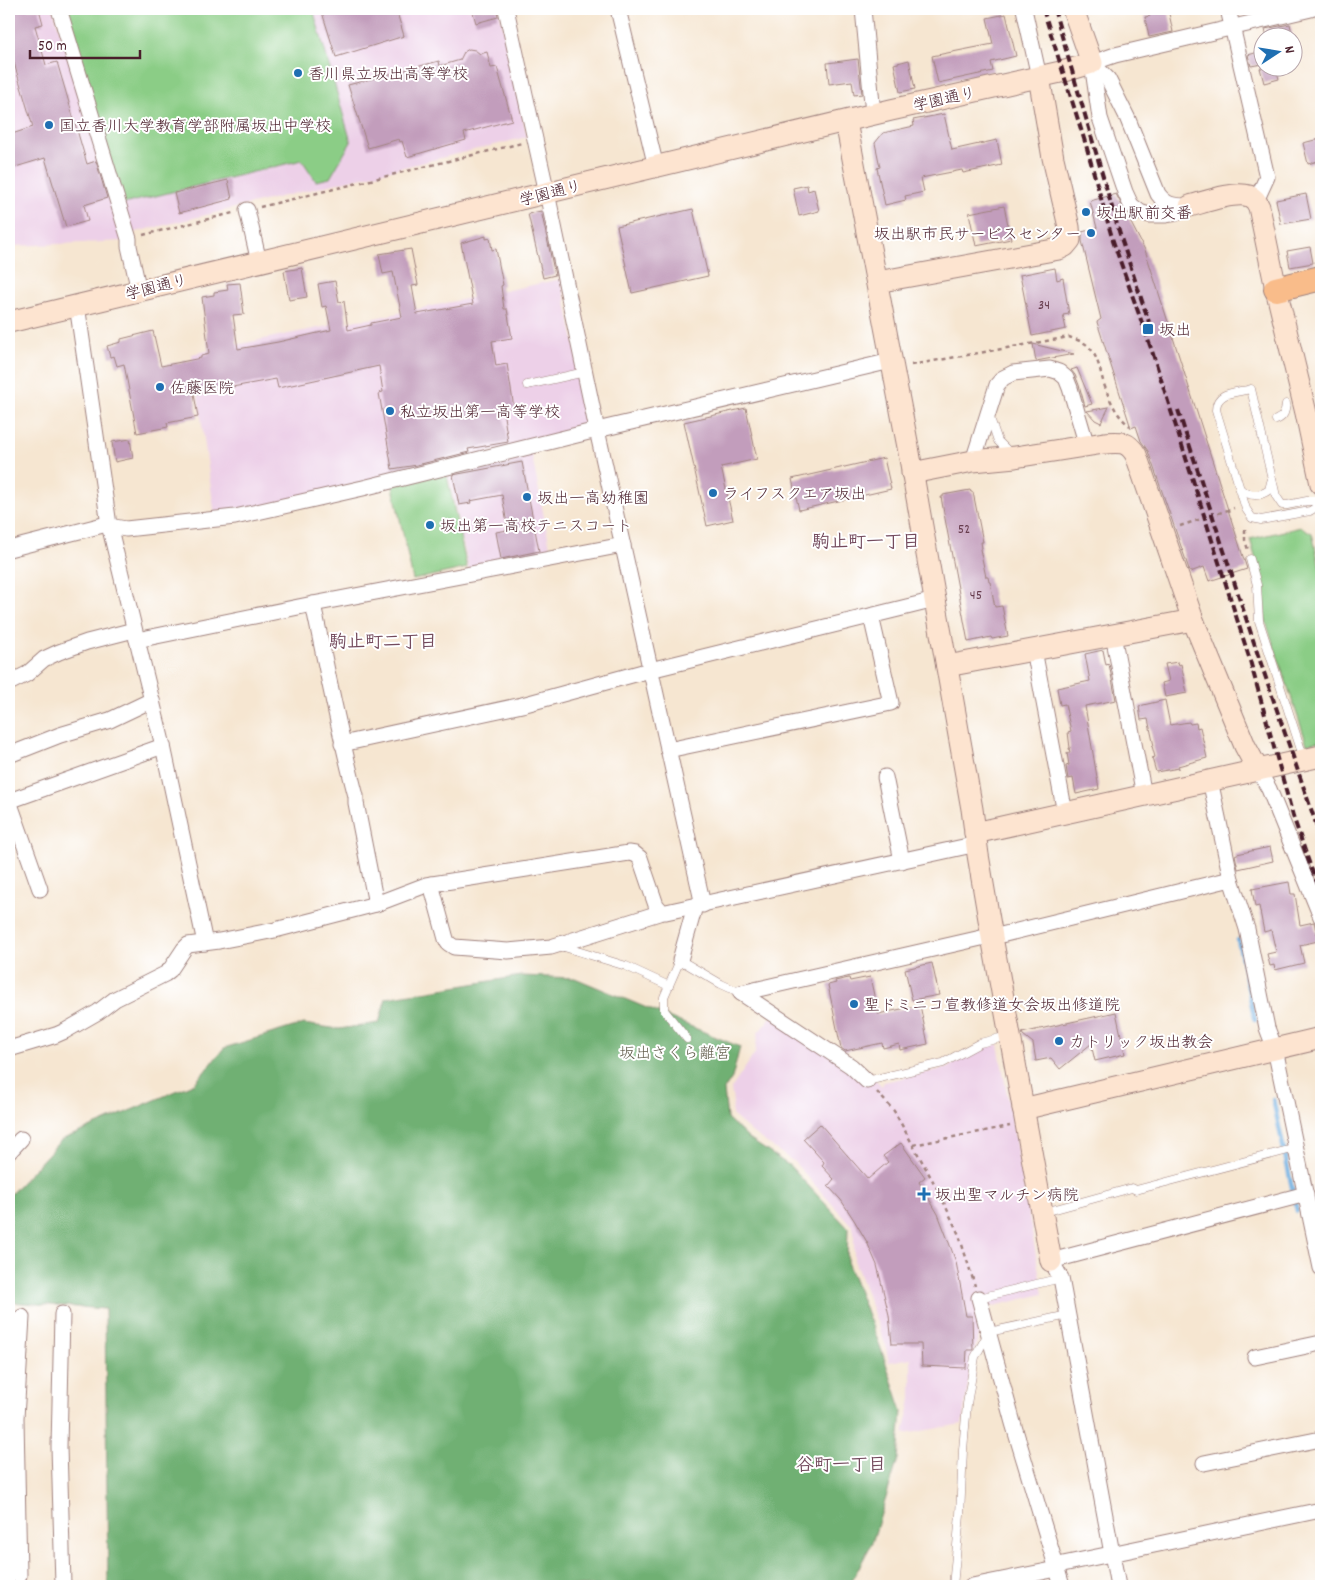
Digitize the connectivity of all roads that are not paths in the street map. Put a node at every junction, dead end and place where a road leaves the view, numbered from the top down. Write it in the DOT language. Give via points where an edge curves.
graph roads {
  1 [pos="59,9"];
  2 [pos="506,9"];
  3 [pos="618,9"];
  4 [pos="863,9"];
  5 [pos="1024,9"];
  6 [pos="1073,9"];
  7 [pos="1228,9"];
  8 [pos="1311,9"];
  9 [pos="1232,27"];
  10 [pos="1092,63"];
  11 [pos="1039,77"];
  12 [pos="875,114"];
  13 [pos="846,122"];
  14 [pos="656,167"];
  15 [pos="547,193"];
  16 [pos="1256,201"];
  17 [pos="1190,206"];
  18 [pos="247,210"];
  19 [pos="259,262"];
  20 [pos="1321,278"];
  21 [pos="877,282"];
  22 [pos="1276,289"];
  23 [pos="139,291"];
  24 [pos="78,306"];
  25 [pos="9,322"];
  26 [pos="899,364"];
  27 [pos="585,372"];
  28 [pos="527,385"];
  29 [pos="1286,404"];
  30 [pos="988,414"];
  31 [pos="1276,420"];
  32 [pos="597,430"];
  33 [pos="1087,446"];
  34 [pos="1016,457"];
  35 [pos="973,461"];
  36 [pos="912,473"];
  37 [pos="1271,475"];
  38 [pos="1321,484"];
  39 [pos="1240,489"];
  40 [pos="1321,503"];
  41 [pos="109,525"];
  42 [pos="623,545"];
  43 [pos="9,549"];
  44 [pos="1250,559"];
  45 [pos="935,600"];
  46 [pos="313,604"];
  47 [pos="871,616"];
  48 [pos="1194,620"];
  49 [pos="136,635"];
  50 [pos="1113,635"];
  51 [pos="1034,650"];
  52 [pos="946,666"];
  53 [pos="650,670"];
  54 [pos="9,683"];
  55 [pos="152,700"];
  56 [pos="342,744"];
  57 [pos="163,746"];
  58 [pos="668,750"];
  59 [pos="9,756"];
  60 [pos="1313,758"];
  61 [pos="1258,770"];
  62 [pos="885,777"];
  63 [pos="1210,780"];
  64 [pos="1144,795"];
  65 [pos="9,801"];
  66 [pos="1065,813"];
  67 [pos="976,838"];
  68 [pos="902,860"];
  69 [pos="1231,879"];
  70 [pos="431,884"];
  71 [pos="40,889"];
  72 [pos="376,904"];
  73 [pos="699,906"];
  74 [pos="662,912"];
  75 [pos="1321,917"];
  76 [pos="992,936"];
  77 [pos="205,942"];
  78 [pos="557,945"];
  79 [pos="680,960"];
  80 [pos="669,986"];
  81 [pos="740,993"];
  82 [pos="1010,1036"];
  83 [pos="1321,1038"];
  84 [pos="688,1039"];
  85 [pos="9,1049"];
  86 [pos="1276,1049"];
  87 [pos="867,1081"];
  88 [pos="1020,1117"];
  89 [pos="21,1139"];
  90 [pos="1288,1150"];
  91 [pos="9,1152"];
  92 [pos="1299,1196"];
  93 [pos="1042,1211"];
  94 [pos="1321,1268"];
  95 [pos="1056,1269"];
  96 [pos="979,1298"];
  97 [pos="62,1314"];
  98 [pos="1068,1315"];
  99 [pos="22,1316"];
  100 [pos="989,1332"];
  101 [pos="1321,1343"];
  102 [pos="1256,1357"];
  103 [pos="1321,1439"];
  104 [pos="1204,1463"];
  105 [pos="1321,1510"];
  106 [pos="1112,1554"];
  107 [pos="9,1559"];
  108 [pos="1056,1567"];
  109 [pos="23,1581"];
  110 [pos="62,1586"];
  111 [pos="953,1586"];
  112 [pos="972,1586"];
  113 [pos="1062,1586"];
  114 [pos="1118,1586"];
  1 -- 23 [label="street" via="129,239"];
  2 -- 15 [label="street"];
  3 -- 14 [label="street"];
  4 -- 12 [label="street"];
  5 -- 11 [label="street"];
  6 -- 10 [label="street"];
  7 -- 9 [label="street"];
  8 -- 9 [label="street"];
  9 -- 10 [label="street"];
  9 -- 16 [label="street" via="1267,177"];
  10 -- 11 [label="street, 学園通り"];
  10 -- 17 [label="street" via="1108,79 1128,117 1158,194 1168,204"];
  10 -- 17 [label="street" via="1100,118 1132,205 1149,215 1165,215"];
  11 -- 12 [label="street, 学園通り"];
  11 -- 21 [label="street" via="1070,240 1059,249"];
  12 -- 13 [label="street, 学園通り"];
  13 -- 14 [label="street, 学園通り"];
  13 -- 21 [label="street"];
  14 -- 15 [label="street, 学園通り"];
  15 -- 19 [label="street, 学園通り"];
  15 -- 27 [label="street"];
  16 -- 17 [label="street" via="1242,194"];
  16 -- 22 [label="street"];
  18 -- 19 [label="street"];
  19 -- 23 [label="street, 学園通り"];
  20 -- 22 [label="main road"];
  21 -- 26 [label="street"];
  22 -- 38 [label="street"];
  23 -- 24 [label="street, 学園通り"];
  24 -- 25 [label="street, 学園通り"];
  24 -- 41 [label="street"];
  26 -- 32 [label="street"];
  26 -- 36 [label="street"];
  27 -- 28 [label="lane"];
  27 -- 32 [label="street"];
  29 -- 31 [label="lane" via="1283,416"];
  30 -- 33 [label="street" via="997,385 1003,378 1013,373 1050,369 1060,372 1070,388"];
  30 -- 34 [label="lane" via="998,441"];
  30 -- 35 [label="street"];
  32 -- 41 [label="street" via="235,517 126,529"];
  32 -- 42 [label="street"];
  33 -- 34 [label="street"];
  33 -- 48 [label="street" via="1118,442 1131,448 1136,455"];
  34 -- 35 [label="street"];
  35 -- 36 [label="street"];
  36 -- 45 [label="street"];
  37 -- 39 [label="lane" via="1271,486 1266,493 1252,495"];
  37 -- 39 [label="lane" via="1251,390 1223,396 1216,403 1216,410"];
  37 -- 40 [label="lane" via="1276,496 1282,505 1307,501"];
  39 -- 40 [label="lane" via="1249,515 1255,520 1310,510"];
  41 -- 43 [label="street"];
  41 -- 49 [label="street"];
  42 -- 46 [label="street"];
  42 -- 53 [label="street"];
  44 -- 60 [label="lane" via="1257,585 1259,621"];
  45 -- 47 [label="street"];
  45 -- 52 [label="street"];
  46 -- 49 [label="street"];
  46 -- 56 [label="street"];
  47 -- 53 [label="street"];
  47 -- 58 [label="street" via="891,703"];
  48 -- 50 [label="street"];
  48 -- 61 [label="street" via="1245,746"];
  49 -- 54 [label="street" via="87,642 58,652"];
  49 -- 55 [label="street"];
  50 -- 51 [label="street"];
  50 -- 64 [label="street"];
  51 -- 52 [label="street"];
  51 -- 66 [label="street"];
  52 -- 67 [label="street"];
  53 -- 56 [label="street" via="522,705"];
  53 -- 58 [label="street"];
  55 -- 57 [label="street"];
  55 -- 59 [label="street" via="110,720 60,735"];
  56 -- 72 [label="street" via="356,796"];
  57 -- 65 [label="street"];
  57 -- 77 [label="street"];
  58 -- 73 [label="street"];
  60 -- 61 [label="street"];
  61 -- 63 [label="street"];
  61 -- 75 [label="street" via="1269,789"];
  62 -- 68 [label="street"];
  63 -- 64 [label="street"];
  63 -- 69 [label="street"];
  64 -- 66 [label="street"];
  65 -- 71 [label="street"];
  66 -- 67 [label="street"];
  67 -- 68 [label="street"];
  67 -- 76 [label="street"];
  68 -- 73 [label="street"];
  69 -- 76 [label="street"];
  69 -- 86 [label="street" via="1246,930 1267,1028"];
  70 -- 72 [label="street"];
  70 -- 74 [label="street" via="629,853 640,858 654,901"];
  70 -- 78 [label="street" via="446,939 454,946 508,952"];
  72 -- 77 [label="street" via="275,930"];
  73 -- 74 [label="street"];
  73 -- 79 [label="street"];
  74 -- 78 [label="street"];
  76 -- 81 [label="street"];
  76 -- 82 [label="street"];
  77 -- 85 [label="street" via="186,946 165,974 115,999 66,1031"];
  78 -- 80 [label="lane" via="626,966"];
  79 -- 80 [label="lane"];
  79 -- 81 [label="lane"];
  80 -- 84 [label="lane" via="664,997 664,1010"];
  81 -- 87 [label="street" via="851,1066"];
  82 -- 87 [label="lane" via="980,1043 944,1064"];
  82 -- 88 [label="street"];
  83 -- 86 [label="street"];
  86 -- 88 [label="street"];
  86 -- 90 [label="street"];
  88 -- 93 [label="street"];
  89 -- 91 [label="street"];
  90 -- 92 [label="street"];
  90 -- 93 [label="lane"];
  92 -- 94 [label="street"];
  92 -- 95 [label="street"];
  93 -- 95 [label="street"];
  95 -- 96 [label="lane"];
  95 -- 98 [label="street"];
  96 -- 100 [label="street"];
  97 -- 110 [label="street" via="59,1447"];
  98 -- 100 [label="lane"];
  98 -- 106 [label="street"];
  99 -- 109 [label="street" via="16,1418"];
  100 -- 108 [label="street"];
  100 -- 111 [label="lane" via="975,1357 968,1404"];
  101 -- 102 [label="street"];
  103 -- 104 [label="street"];
  105 -- 106 [label="street"];
  106 -- 108 [label="street"];
  106 -- 114 [label="street"];
  107 -- 109 [label="street"];
  108 -- 112 [label="street"];
  108 -- 113 [label="street"];
}
